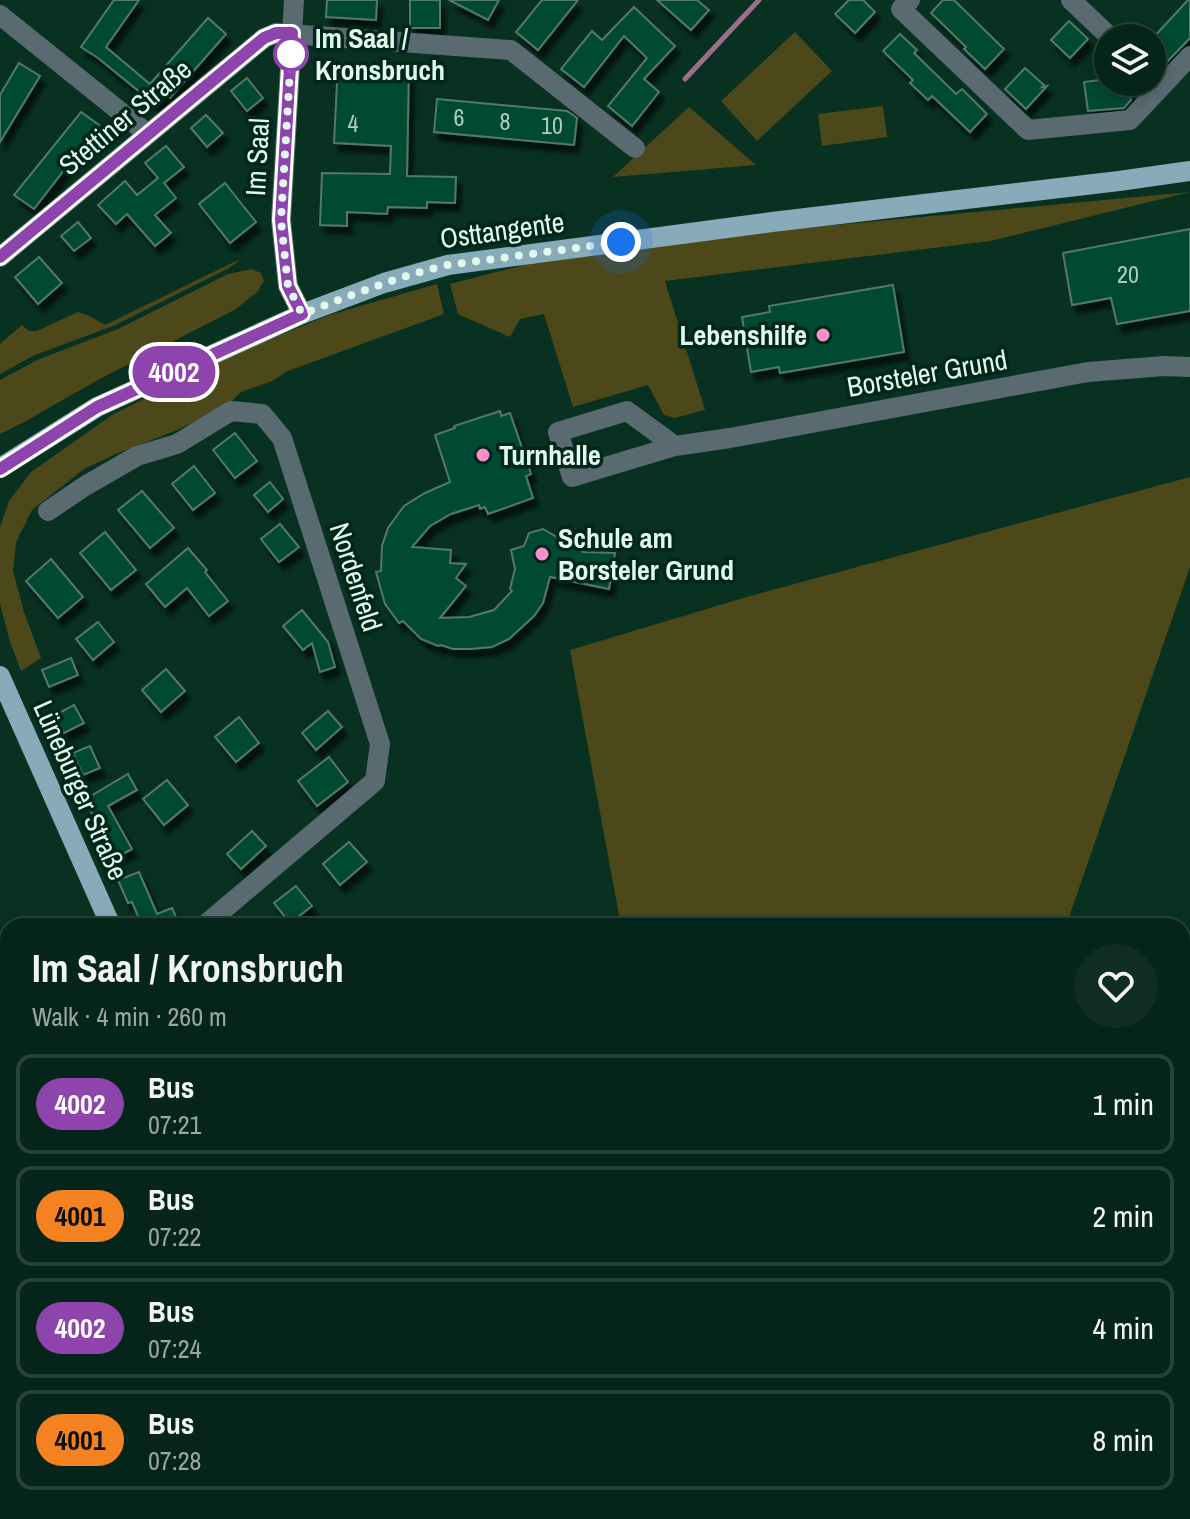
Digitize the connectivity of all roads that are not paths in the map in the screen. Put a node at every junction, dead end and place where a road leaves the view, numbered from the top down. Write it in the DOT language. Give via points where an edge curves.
graph roads {
  1 [pos="294,0"];
  2 [pos="910,0"];
  3 [pos="1071,0"];
  4 [pos="0,15"];
  5 [pos="1096,24"];
  6 [pos="292,33"];
  7 [pos="1190,56"];
  8 [pos="1166,74"];
  9 [pos="1147,96"];
  10 [pos="148,134"];
  11 [pos="635,148"];
  12 [pos="1190,171"];
  13 [pos="0,257"];
  14 [pos="302,314"];
  15 [pos="1190,367"];
  16 [pos="675,446"];
  17 [pos="2,469"];
  18 [pos="48,511"];
  19 [pos="0,676"];
  20 [pos="107,918"];
  21 [pos="213,918"];
  1 -- 6 [label="street, Im Saal"];
  2 -- 9 [label="street" via="901,9 1028,130 1130,120"];
  3 -- 5 [label="street"];
  4 -- 10 [label="street"];
  6 -- 10 [label="street, Stettiner Straße" via="264,38"];
  6 -- 11 [label="street" via="511,50"];
  6 -- 14 [label="street, Im Saal" via="281,220 288,286"];
  7 -- 8 [label="street"];
  10 -- 13 [label="street, Stettiner Straße"];
  12 -- 14 [label="main road, Osttangente" via="448,265"];
  14 -- 17 [label="main road, Osttangente" via="97,407"];
  15 -- 16 [label="street, Borsteler Grund" via="1088,372"];
  16 -- 16 [label="street, Borsteler Grund" via="572,477 558,432 627,411"];
  18 -- 21 [label="street, Nordenfeld" via="137,456 177,444 231,411 262,414 282,438 380,744 377,768 375,781"];
  19 -- 20 [label="main road, Lüneburger Straße"];
}
